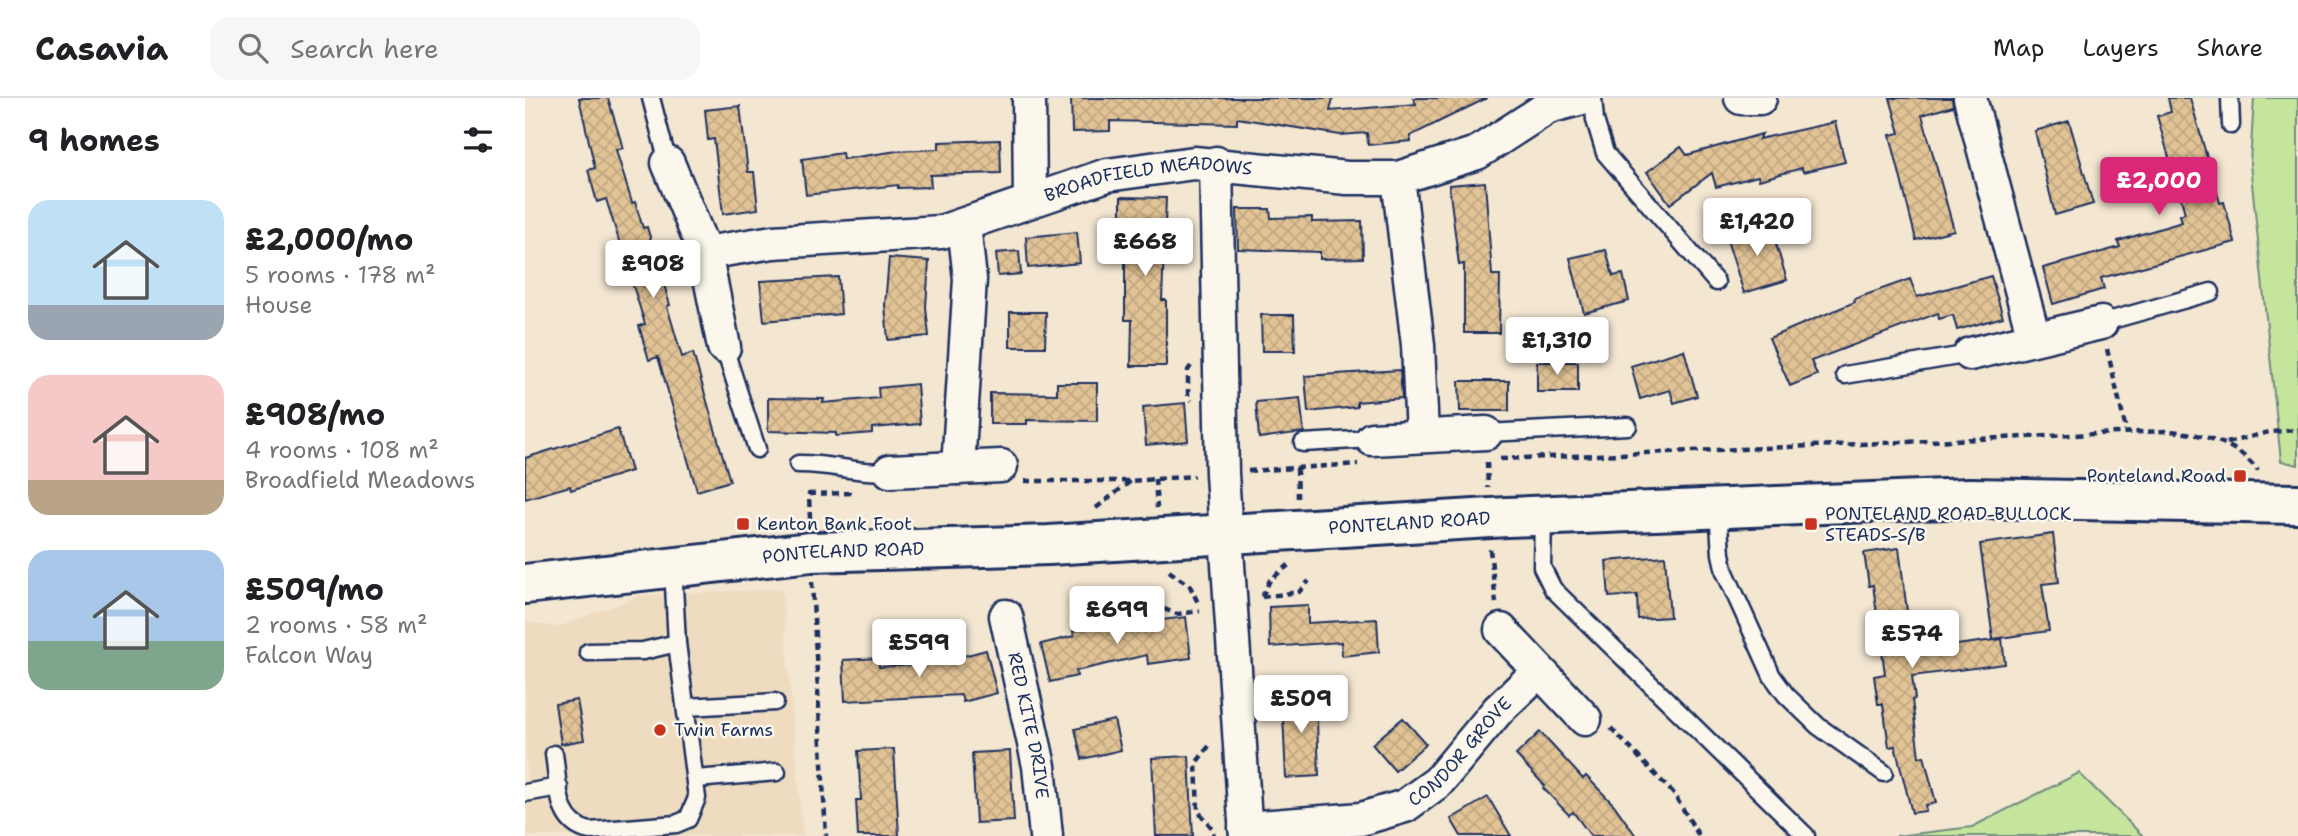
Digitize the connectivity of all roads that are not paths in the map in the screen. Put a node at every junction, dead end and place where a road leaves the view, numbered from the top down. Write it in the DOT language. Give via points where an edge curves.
graph roads {
  1 [pos="651,98"];
  2 [pos="1029,98"];
  3 [pos="1581,98"];
  4 [pos="1593,98"];
  5 [pos="1741,98"];
  6 [pos="1760,98"];
  7 [pos="1970,98"];
  8 [pos="2230,98"];
  9 [pos="1544,103"];
  10 [pos="2231,124"];
  11 [pos="669,163"];
  12 [pos="1216,163"];
  13 [pos="1398,178"];
  14 [pos="1030,201"];
  15 [pos="964,225"];
  16 [pos="705,253"];
  17 [pos="1716,282"];
  18 [pos="2211,292"];
  19 [pos="2102,329"];
  20 [pos="2034,338"];
  21 [pos="724,347"];
  22 [pos="1970,354"];
  23 [pos="1846,375"];
  24 [pos="1628,426"];
  25 [pos="1422,435"];
  26 [pos="1303,443"];
  27 [pos="1480,447"];
  28 [pos="757,449"];
  29 [pos="1367,452"];
  30 [pos="798,464"];
  31 [pos="1001,466"];
  32 [pos="958,468"];
  33 [pos="890,471"];
  34 [pos="2291,503"];
  35 [pos="1718,509"];
  36 [pos="1543,517"];
  37 [pos="1226,535"];
  38 [pos="673,567"];
  39 [pos="525,584"];
  40 [pos="1006,616"];
  41 [pos="1501,630"];
  42 [pos="677,643"];
  43 [pos="588,652"];
  44 [pos="1539,671"];
  45 [pos="775,702"];
  46 [pos="686,707"];
  47 [pos="1585,719"];
  48 [pos="554,754"];
  49 [pos="777,772"];
  50 [pos="1884,772"];
  51 [pos="696,779"];
  52 [pos="559,787"];
  53 [pos="525,793"];
  54 [pos="1245,832"];
  55 [pos="1046,836"];
  56 [pos="1806,836"];
  1 -- 11 [label="lane"];
  2 -- 14 [label="street"];
  3 -- 9 [label="street, BROADFIELD MEADOWS"];
  4 -- 17 [label="lane" via="1605,153"];
  5 -- 6 [label="street"];
  7 -- 20 [label="street"];
  8 -- 10 [label="lane"];
  9 -- 13 [label="street, BROADFIELD MEADOWS" via="1477,153"];
  11 -- 16 [label="street"];
  12 -- 13 [label="street, BROADFIELD MEADOWS" via="1347,178"];
  12 -- 14 [label="street, BROADFIELD MEADOWS" via="1107,175"];
  12 -- 37 [label="street"];
  13 -- 25 [label="street" via="1416,320"];
  14 -- 15 [label="street, BROADFIELD MEADOWS"];
  15 -- 16 [label="street, BROADFIELD MEADOWS" via="916,236 773,242"];
  15 -- 32 [label="street" via="970,279"];
  16 -- 21 [label="street"];
  18 -- 19 [label="lane"];
  19 -- 20 [label="street"];
  20 -- 22 [label="street"];
  21 -- 28 [label="lane"];
  22 -- 23 [label="lane"];
  24 -- 27 [label="lane"];
  25 -- 27 [label="street"];
  25 -- 29 [label="street"];
  26 -- 29 [label="lane"];
  30 -- 33 [label="lane" via="849,472"];
  31 -- 32 [label="street"];
  32 -- 33 [label="street"];
  34 -- 35 [label="main road, PONTELAND ROAD" via="1969,498"];
  35 -- 36 [label="main road, PONTELAND ROAD"];
  35 -- 50 [label="lane" via="1725,572 1772,676 1804,715"];
  36 -- 37 [label="main road, PONTELAND ROAD"];
  36 -- 56 [label="lane" via="1542,567 1553,589"];
  37 -- 38 [label="main road, PONTELAND ROAD" via="811,564"];
  37 -- 54 [label="street"];
  38 -- 39 [label="main road, PONTELAND ROAD"];
  38 -- 42 [label="lane"];
  40 -- 55 [label="street, RED KITE DRIVE" via="1039,766"];
  41 -- 44 [label="street"];
  42 -- 43 [label="lane" via="643,651"];
  42 -- 46 [label="lane"];
  44 -- 47 [label="street"];
  44 -- 54 [label="street, CONDOR GROVE" via="1498,710 1438,782 1405,806 1361,819"];
  45 -- 46 [label="lane"];
  46 -- 51 [label="lane"];
  48 -- 52 [label="lane"];
  49 -- 51 [label="lane"];
  51 -- 52 [label="lane" via="698,798 688,819 632,829 577,829 563,814"];
  52 -- 53 [label="lane"];
}
